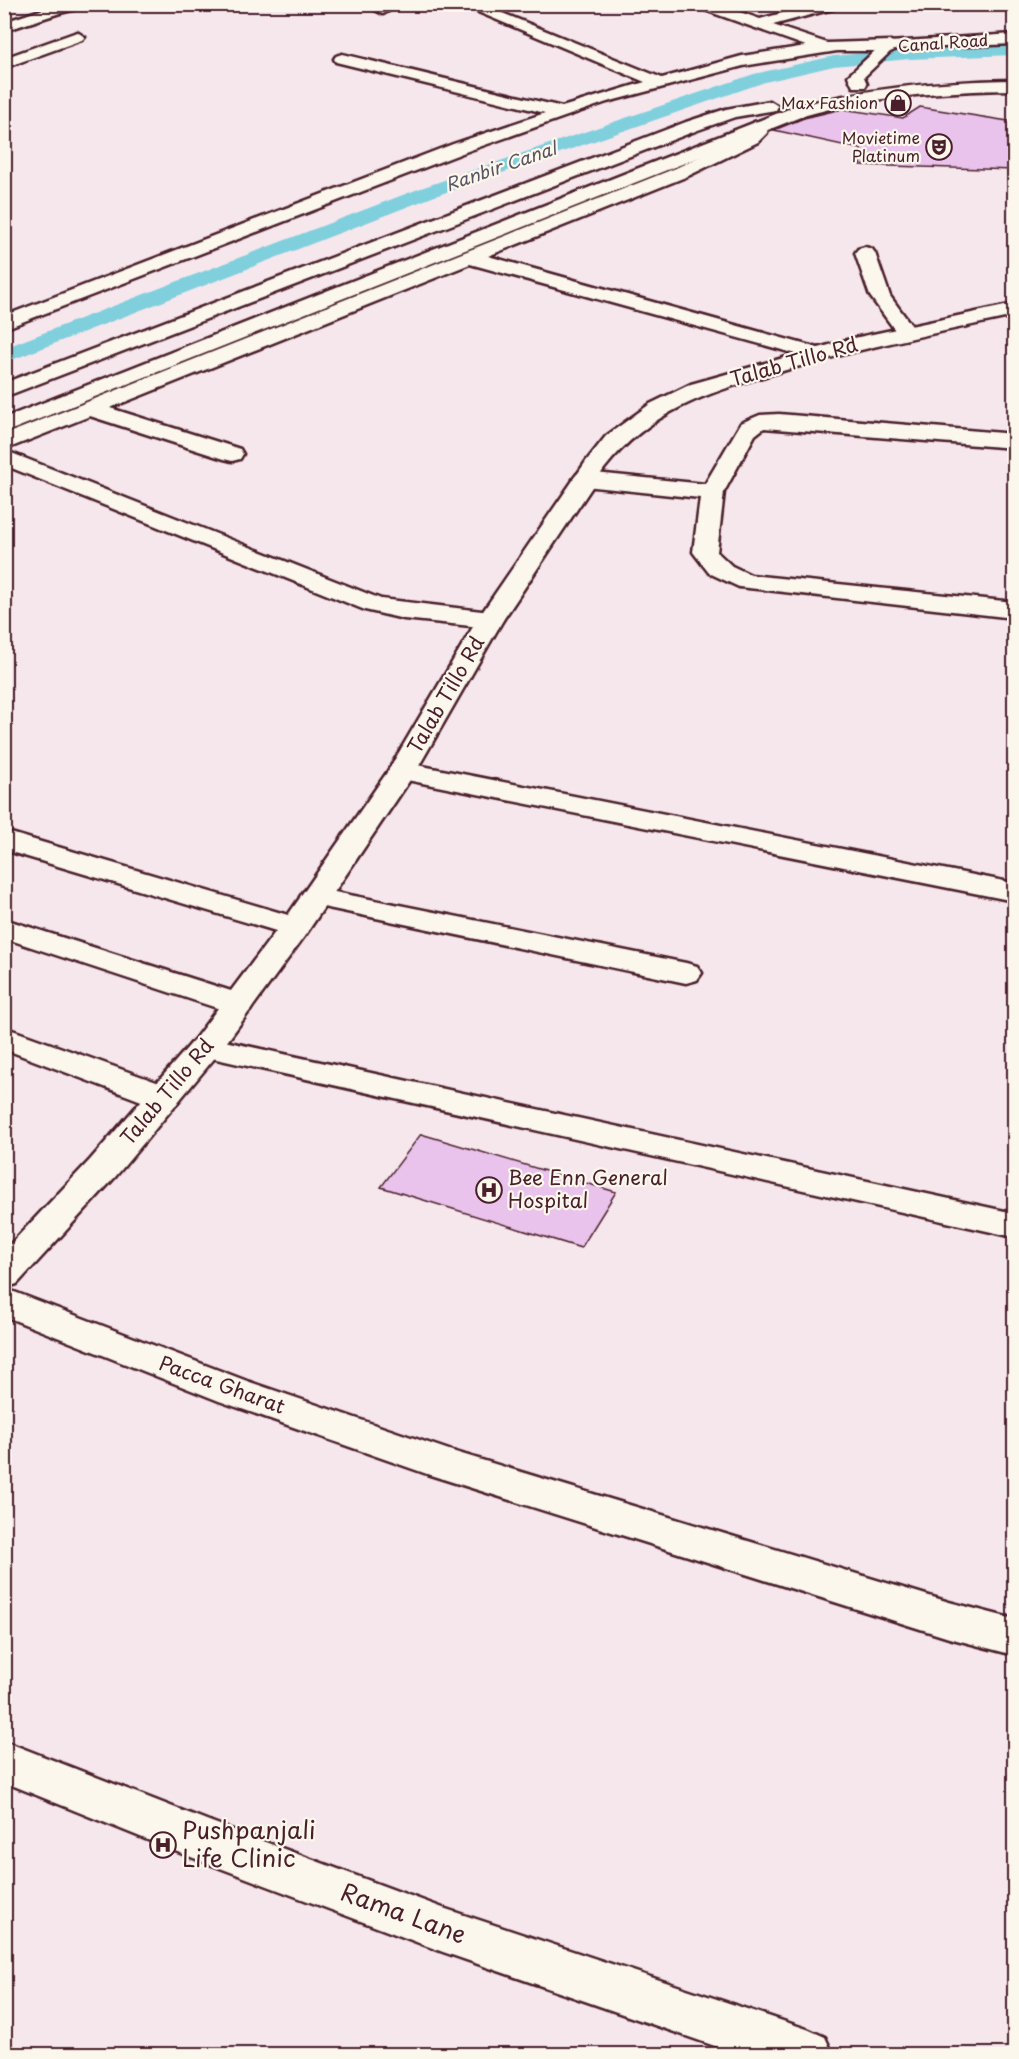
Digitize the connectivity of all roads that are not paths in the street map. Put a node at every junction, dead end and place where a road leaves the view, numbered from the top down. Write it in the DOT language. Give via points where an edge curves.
graph roads {
  1 [pos="80,4"];
  2 [pos="466,4"];
  3 [pos="701,4"];
  4 [pos="841,6"];
  5 [pos="763,25"];
  6 [pos="4,27"];
  7 [pos="77,37"];
  8 [pos="1014,39"];
  9 [pos="851,45"];
  10 [pos="826,48"];
  11 [pos="887,49"];
  12 [pos="342,59"];
  13 [pos="4,63"];
  14 [pos="1014,76"];
  15 [pos="659,82"];
  16 [pos="859,84"];
  17 [pos="1014,85"];
  18 [pos="770,106"];
  19 [pos="562,112"];
  20 [pos="760,126"];
  21 [pos="864,253"];
  22 [pos="468,257"];
  23 [pos="1014,310"];
  24 [pos="4,323"];
  25 [pos="907,333"];
  26 [pos="818,354"];
  27 [pos="4,391"];
  28 [pos="4,408"];
  29 [pos="90,409"];
  30 [pos="4,426"];
  31 [pos="1014,441"];
  32 [pos="4,443"];
  33 [pos="232,454"];
  34 [pos="4,457"];
  35 [pos="585,480"];
  36 [pos="712,492"];
  37 [pos="1014,610"];
  38 [pos="490,620"];
  39 [pos="402,771"];
  40 [pos="4,840"];
  41 [pos="1014,892"];
  42 [pos="315,897"];
  43 [pos="295,927"];
  44 [pos="4,928"];
  45 [pos="686,973"];
  46 [pos="238,1004"];
  47 [pos="4,1037"];
  48 [pos="206,1047"];
  49 [pos="164,1097"];
  50 [pos="1014,1225"];
  51 [pos="4,1275"];
  52 [pos="4,1301"];
  53 [pos="1014,1637"];
  54 [pos="4,1761"];
  55 [pos="807,2055"];
  1 -- 6 [label="main road"];
  2 -- 15 [label="main road"];
  3 -- 5 [label="main road"];
  4 -- 5 [label="main road"];
  4 -- 9 [label="main road" via="813,18 809,25"];
  5 -- 10 [label="main road"];
  7 -- 13 [label="main road"];
  8 -- 11 [label="main road, Canal Road" via="933,42"];
  9 -- 10 [label="main road"];
  9 -- 11 [label="main road"];
  10 -- 15 [label="main road" via="742,62"];
  11 -- 16 [label="main road, Canal Road" via="856,76"];
  12 -- 19 [label="main road"];
  14 -- 16 [label="main road, Canal Road" via="934,77"];
  15 -- 19 [label="main road"];
  16 -- 18 [label="main road, Canal Road"];
  17 -- 20 [label="main road" via="877,93 824,104"];
  18 -- 27 [label="main road" via="692,126"];
  18 -- 28 [label="main road"];
  19 -- 24 [label="main road" via="459,147"];
  20 -- 22 [label="main road" via="759,133 752,138 682,172"];
  20 -- 30 [label="main road"];
  21 -- 25 [label="main road" via="882,304"];
  22 -- 26 [label="main road"];
  22 -- 29 [label="main road"];
  23 -- 25 [label="main road, Talab Tillo Rd"];
  25 -- 26 [label="main road, Talab Tillo Rd"];
  26 -- 35 [label="main road, Talab Tillo Rd" via="699,389 658,409 614,441"];
  29 -- 32 [label="main road"];
  29 -- 33 [label="main road"];
  31 -- 36 [label="main road" via="757,422 745,432"];
  34 -- 38 [label="main road" via="374,605"];
  35 -- 36 [label="main road"];
  35 -- 38 [label="main road, Talab Tillo Rd"];
  36 -- 37 [label="main road" via="705,552 709,561 733,577 748,582"];
  38 -- 39 [label="main road, Talab Tillo Rd"];
  39 -- 41 [label="main road"];
  39 -- 42 [label="main road, Talab Tillo Rd"];
  40 -- 43 [label="main road"];
  42 -- 43 [label="main road, Talab Tillo Rd"];
  42 -- 45 [label="main road"];
  43 -- 46 [label="main road, Talab Tillo Rd"];
  44 -- 46 [label="main road"];
  46 -- 48 [label="main road, Talab Tillo Rd"];
  47 -- 49 [label="main road"];
  48 -- 49 [label="main road, Talab Tillo Rd"];
  48 -- 50 [label="main road"];
  49 -- 51 [label="main road, Talab Tillo Rd"];
  52 -- 53 [label="main road, Pacca Gharat" via="232,1391 441,1463"];
  54 -- 55 [label="main road, Rama Lane" via="443,1930"];
}
